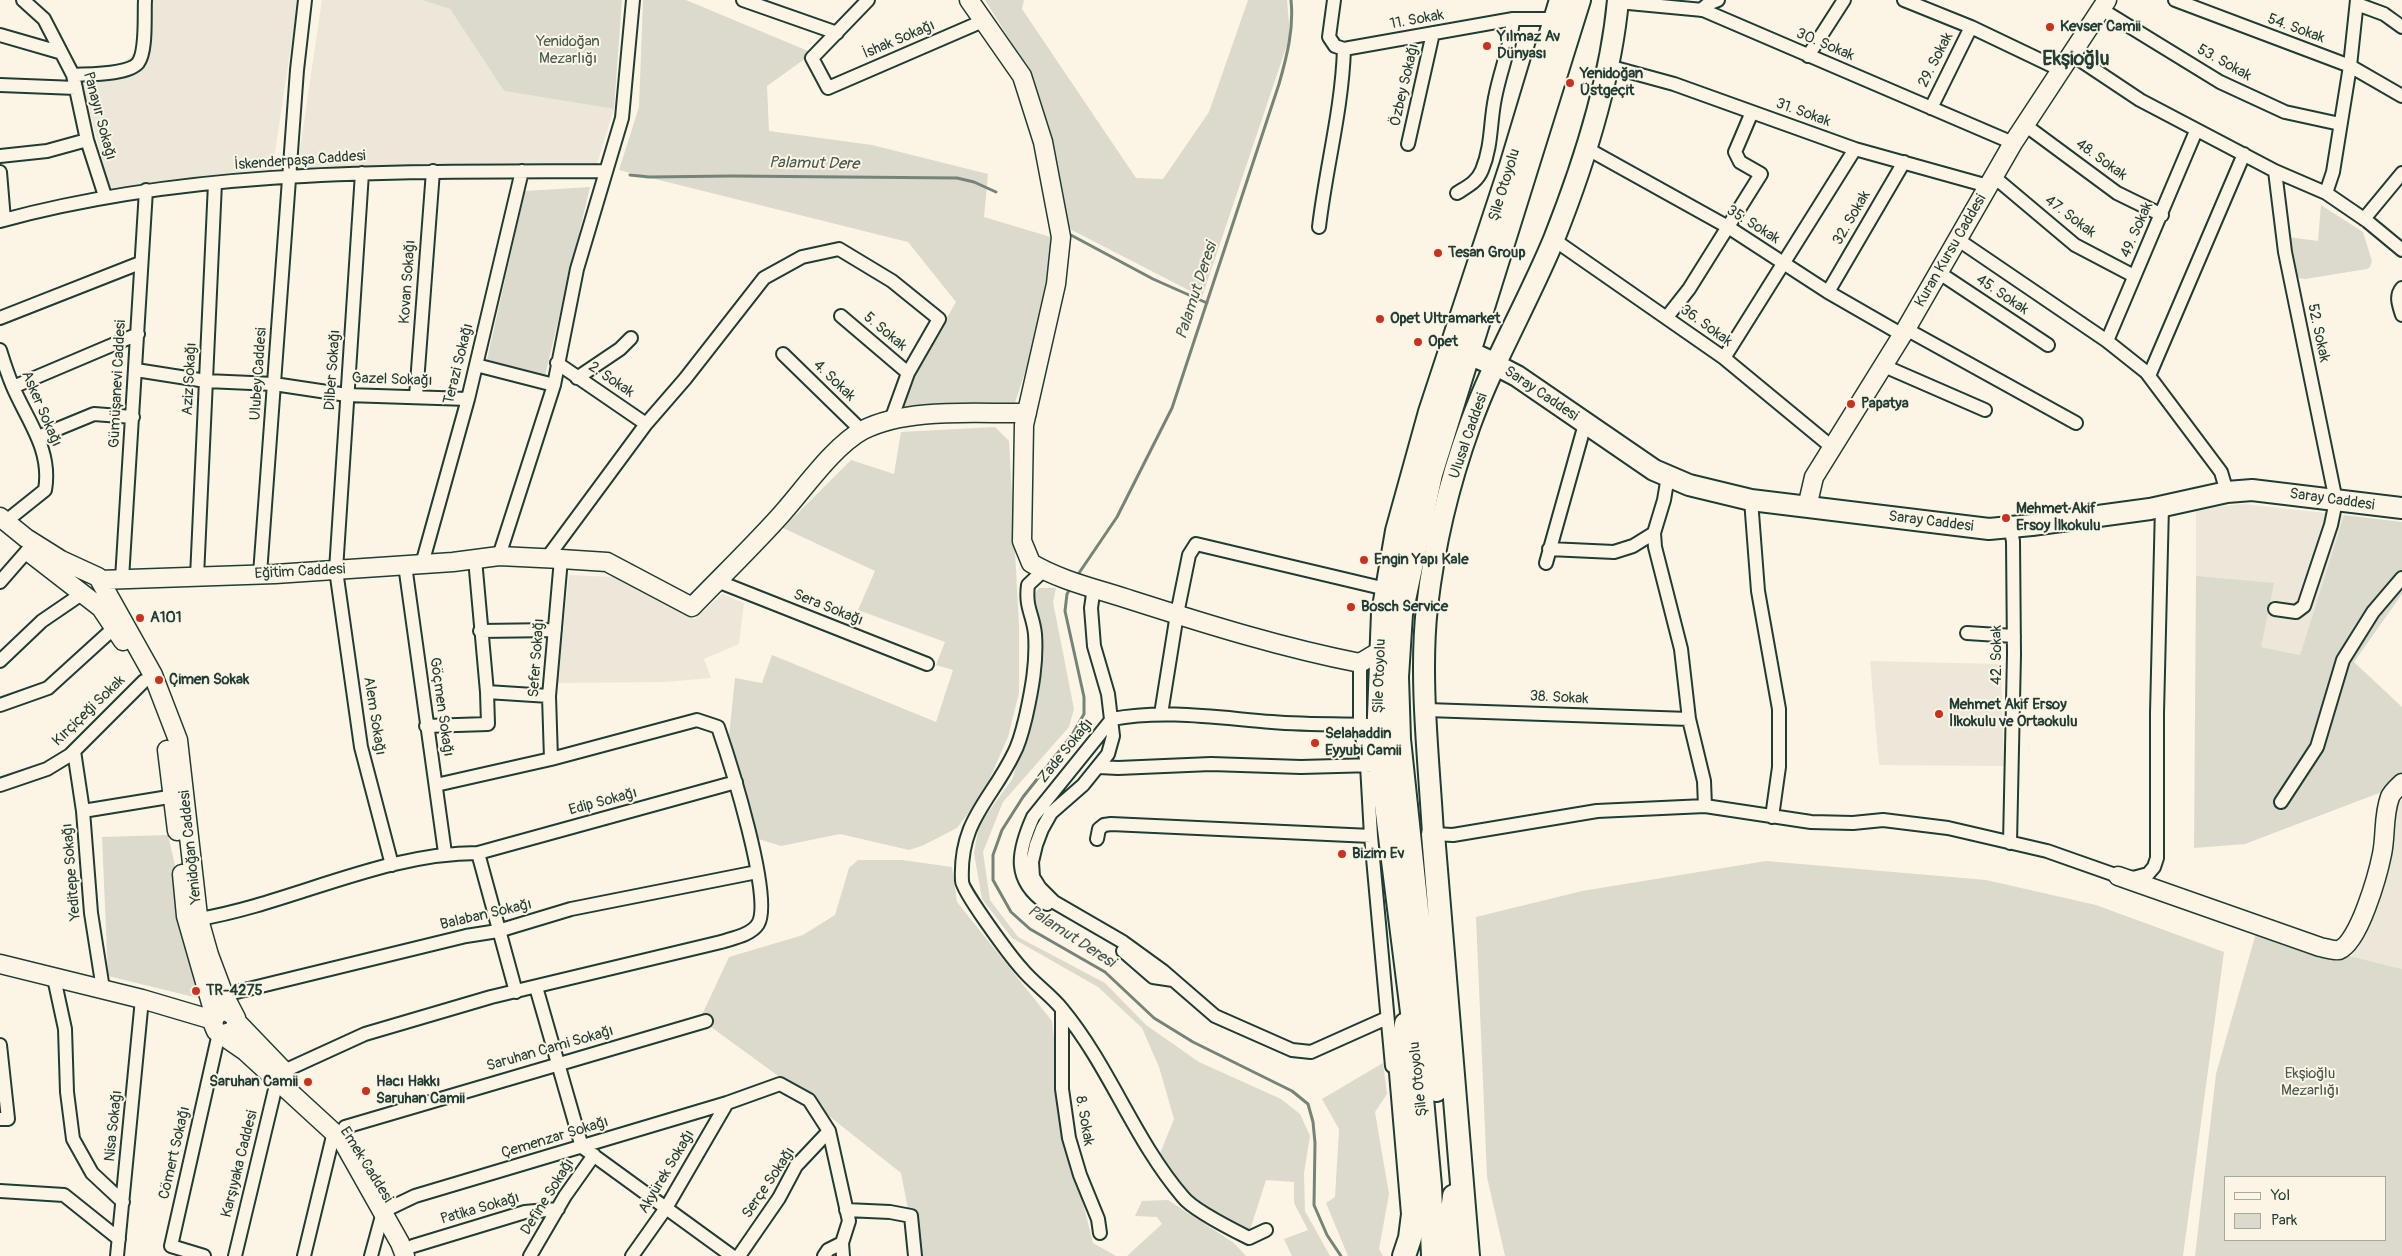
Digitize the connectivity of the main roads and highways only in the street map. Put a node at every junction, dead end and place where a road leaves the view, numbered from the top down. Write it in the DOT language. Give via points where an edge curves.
graph roads {
  1 [pos="1579,0"];
  2 [pos="1618,1"];
  3 [pos="1558,10"];
  4 [pos="1469,353"];
  5 [pos="1494,364"];
  6 [pos="2402,508"];
  7 [pos="1433,834"];
  8 [pos="1410,998"];
  9 [pos="1460,1143"];
  10 [pos="1404,1256"];
  11 [pos="1433,1256"];
  12 [pos="1446,1256"];
  13 [pos="1468,1256"];
  1 -- 4 [label="highway, Şile Otoyolu"];
  2 -- 5 [label="main road, Ulusal Caddesi" via="1608,66 1586,148 1553,239"];
  3 -- 8 [label="highway, Şile Otoyolu" via="1511,166 1430,412 1397,531 1386,589 1370,725"];
  4 -- 5 [label="highway"];
  4 -- 12 [label="highway, Şile Otoyolu" via="1431,474 1415,542 1400,614 1397,677 1399,739 1437,1092"];
  5 -- 6 [label="main road, Saray Caddesi" via="1517,376 1630,455 1668,476 1689,485 1751,500 1989,529 2162,506 2227,492 2270,491"];
  5 -- 7 [label="main road, Ulusal Caddesi" via="1469,426 1436,548 1427,609 1425,660"];
  7 -- 9 [label="highway"];
  8 -- 10 [label="highway" via="1400,1061 1413,1214"];
  8 -- 11 [label="highway, Şile Otoyolu" via="1430,1186"];
  9 -- 12 [label="highway"];
  9 -- 13 [label="highway"];
}
